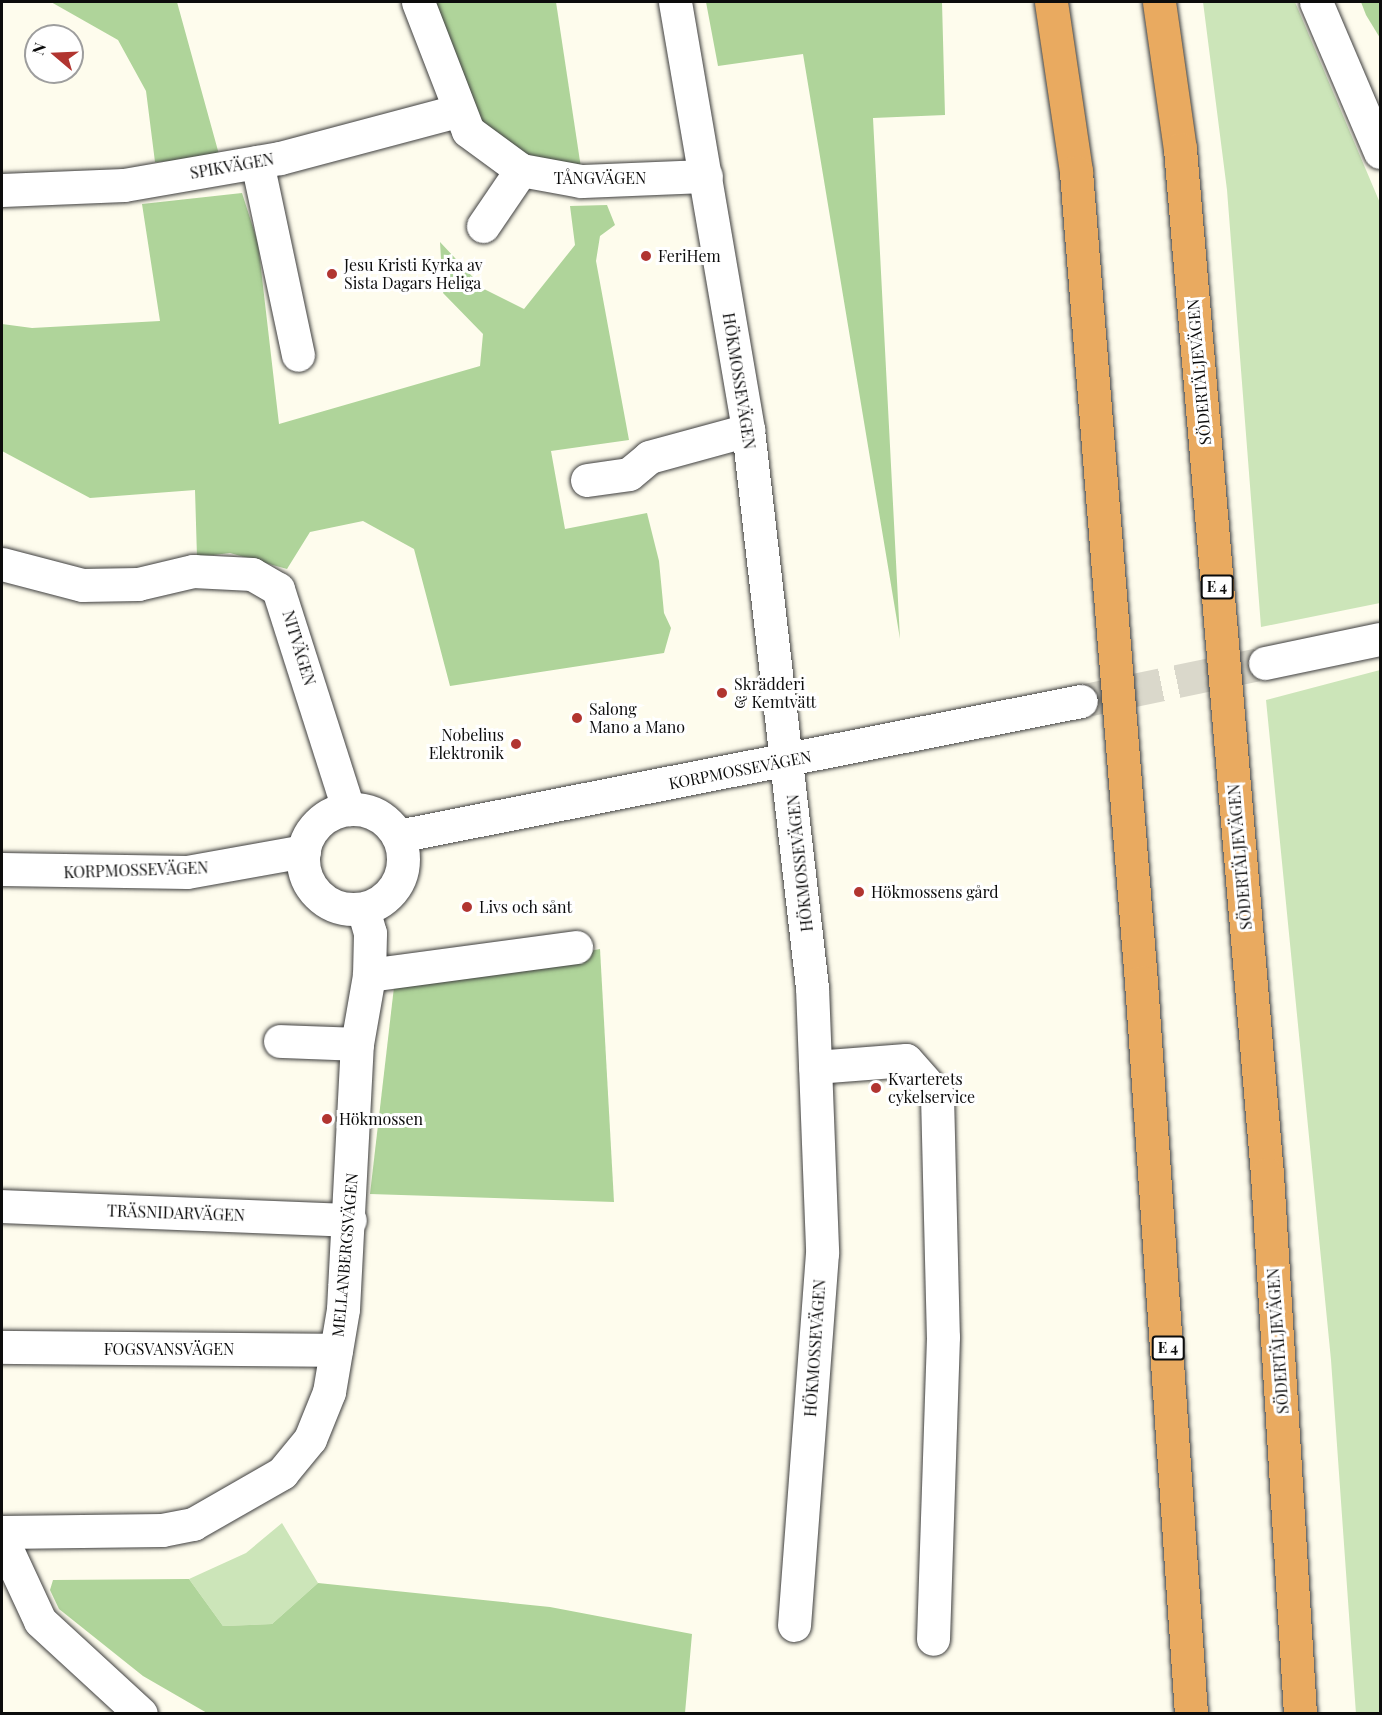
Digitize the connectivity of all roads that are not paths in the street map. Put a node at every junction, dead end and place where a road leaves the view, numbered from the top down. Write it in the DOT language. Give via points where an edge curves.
graph roads {
  1 [pos="418,2"];
  2 [pos="675,2"];
  3 [pos="1051,2"];
  4 [pos="1159,2"];
  5 [pos="1316,2"];
  6 [pos="457,111"];
  7 [pos="1373,112"];
  8 [pos="1380,152"];
  9 [pos="257,162"];
  10 [pos="520,170"];
  11 [pos="706,176"];
  12 [pos="2,190"];
  13 [pos="483,226"];
  14 [pos="298,355"];
  15 [pos="748,430"];
  16 [pos="587,480"];
  17 [pos="2,564"];
  18 [pos="1380,639"];
  19 [pos="1265,663"];
  20 [pos="1081,701"];
  21 [pos="789,760"];
  22 [pos="348,808"];
  23 [pos="398,836"];
  24 [pos="304,851"];
  25 [pos="2,869"];
  26 [pos="363,909"];
  27 [pos="576,947"];
  28 [pos="369,975"];
  29 [pos="280,1041"];
  30 [pos="357,1044"];
  31 [pos="815,1067"];
  32 [pos="2,1206"];
  33 [pos="350,1220"];
  34 [pos="2,1347"];
  35 [pos="336,1350"];
  36 [pos="2,1532"];
  37 [pos="2,1539"];
  38 [pos="794,1625"];
  39 [pos="933,1639"];
  40 [pos="141,1713"];
  41 [pos="1191,1713"];
  42 [pos="1300,1713"];
  1 -- 6 [label="street, TÅNGVÄGEN"];
  2 -- 11 [label="street, HÖKMOSSEVÄGEN"];
  3 -- 41 [label="highway, E 4" via="1078,195 1141,982"];
  4 -- 42 [label="highway, SÖDERTÄLJEVÄGEN / E 4" via="1180,149 1265,1150"];
  5 -- 7 [label="street"];
  6 -- 9 [label="street, SPIKVÄGEN"];
  6 -- 10 [label="street, TÅNGVÄGEN" via="468,130"];
  7 -- 8 [label="street"];
  9 -- 12 [label="street, SPIKVÄGEN" via="124,185"];
  9 -- 14 [label="street"];
  10 -- 11 [label="street, TÅNGVÄGEN" via="580,181"];
  10 -- 13 [label="street"];
  11 -- 15 [label="street, HÖKMOSSEVÄGEN"];
  15 -- 16 [label="street" via="649,457 629,474"];
  15 -- 21 [label="street, HÖKMOSSEVÄGEN"];
  17 -- 22 [label="street, NITVÄGEN" via="82,585 138,584 193,571 252,574 278,589"];
  18 -- 19 [label="street"];
  20 -- 21 [label="street, KORPMOSSEVÄGEN"];
  21 -- 23 [label="street, KORPMOSSEVÄGEN"];
  21 -- 31 [label="street, HÖKMOSSEVÄGEN"];
  22 -- 23 [label="street" via="374,813"];
  22 -- 24 [label="street" via="325,815"];
  23 -- 26 [label="street" via="404,855 400,880 390,894"];
  24 -- 25 [label="street, KORPMOSSEVÄGEN" via="187,872"];
  24 -- 26 [label="street" via="308,886 326,902"];
  26 -- 28 [label="street, MELLANBERGSVÄGEN" via="370,933"];
  27 -- 28 [label="street"];
  28 -- 30 [label="street, MELLANBERGSVÄGEN"];
  29 -- 30 [label="street"];
  30 -- 33 [label="street, MELLANBERGSVÄGEN"];
  31 -- 38 [label="street, HÖKMOSSEVÄGEN" via="822,1253"];
  31 -- 39 [label="street" via="906,1060 937,1095 943,1337"];
  32 -- 33 [label="street, TRÄSNIDARVÄGEN"];
  33 -- 35 [label="street, MELLANBERGSVÄGEN"];
  34 -- 35 [label="street, FOGSVANSVÄGEN"];
  35 -- 36 [label="street, MELLANBERGSVÄGEN" via="322,1419 305,1447 282,1473 224,1510 162,1530"];
  37 -- 40 [label="street" via="40,1621"];
}
